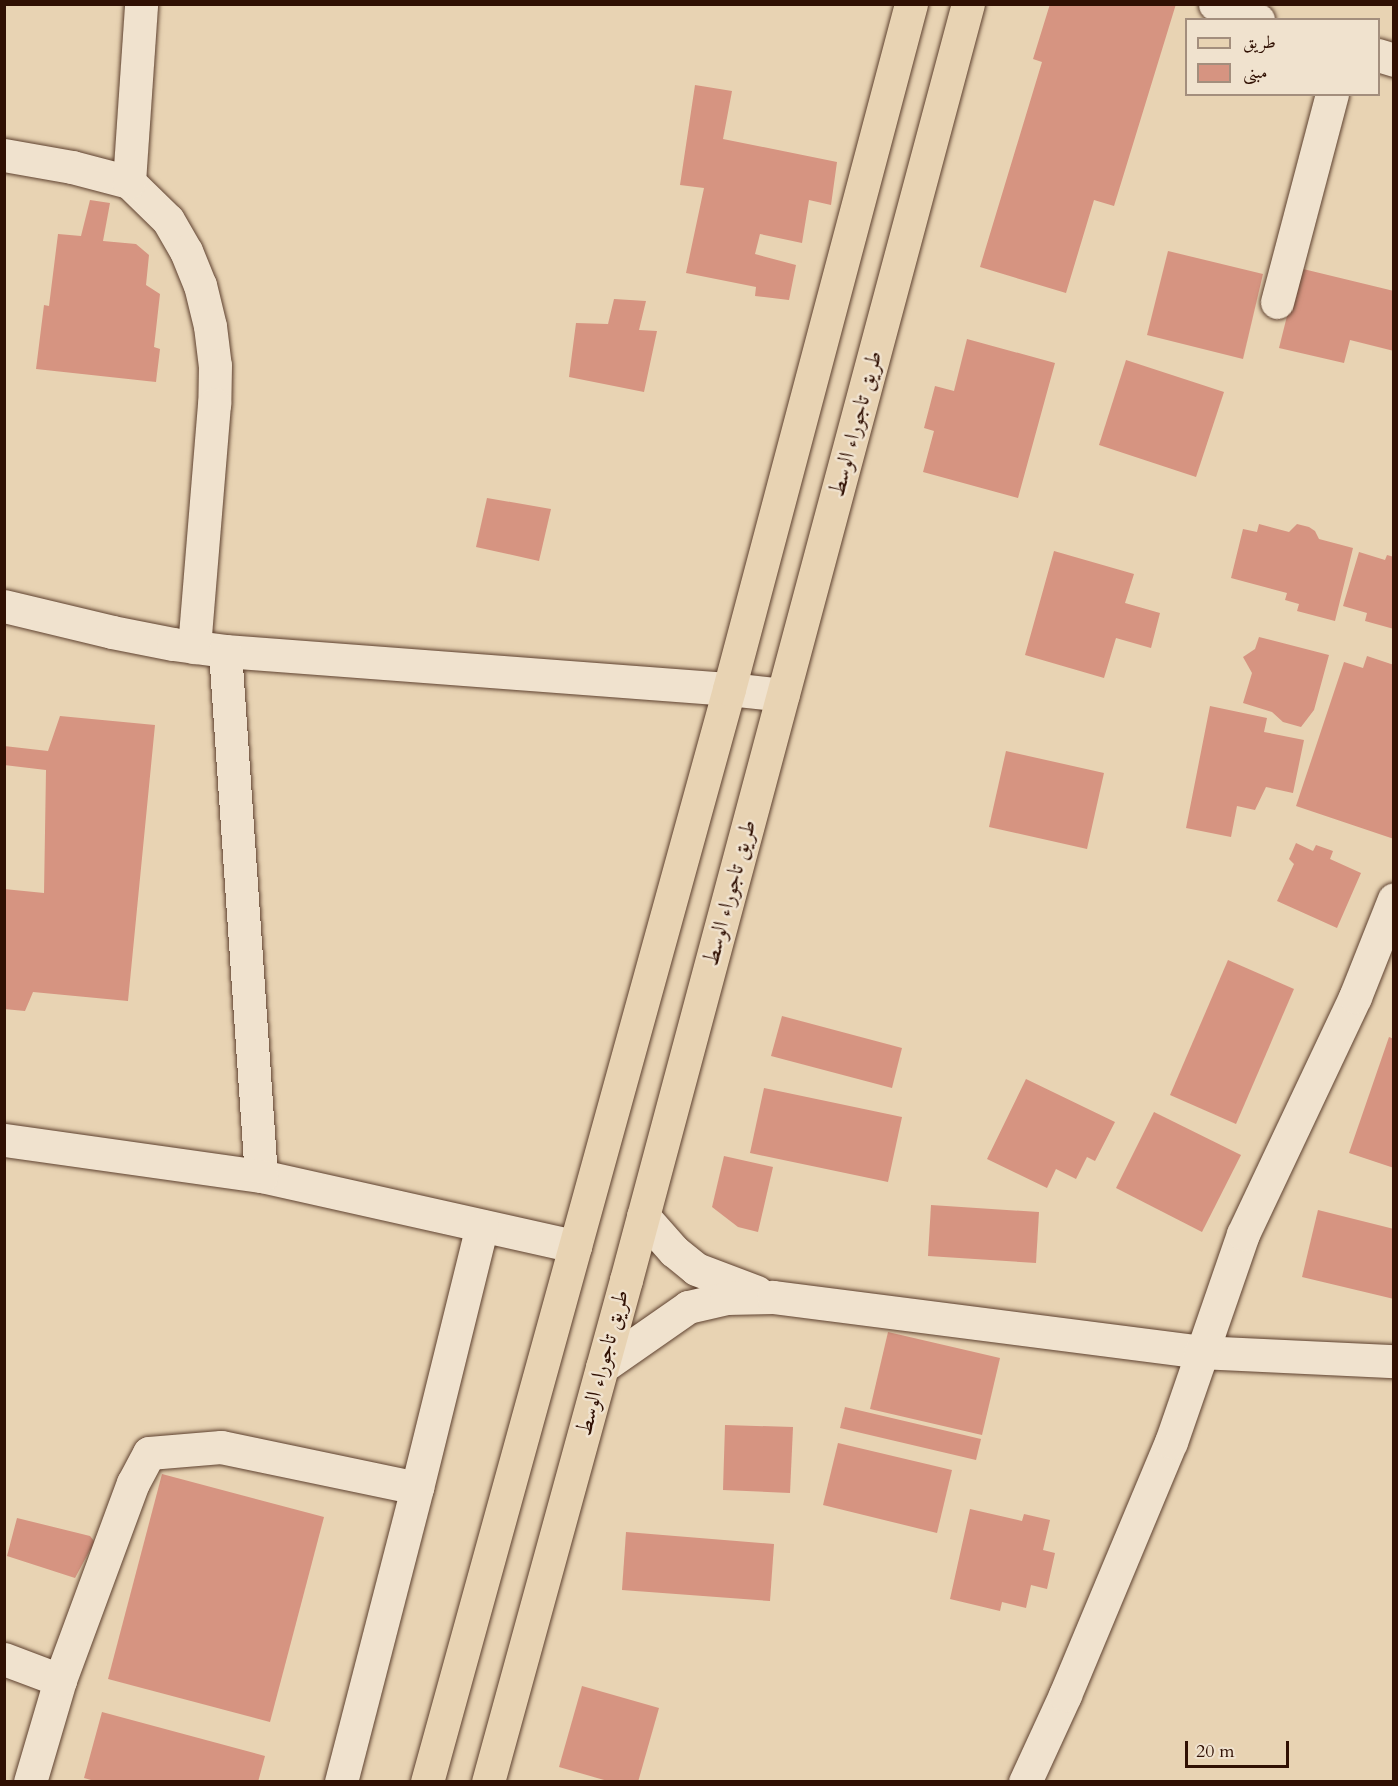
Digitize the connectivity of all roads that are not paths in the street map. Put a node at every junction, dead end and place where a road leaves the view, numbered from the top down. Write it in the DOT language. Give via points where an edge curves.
graph roads {
  1 [pos="141,4"];
  2 [pos="911,4"];
  3 [pos="968,4"];
  4 [pos="1215,4"];
  5 [pos="1253,18"];
  6 [pos="1331,96"];
  7 [pos="4,155"];
  8 [pos="129,182"];
  9 [pos="1277,302"];
  10 [pos="4,606"];
  11 [pos="210,649"];
  12 [pos="729,689"];
  13 [pos="783,695"];
  14 [pos="1394,899"];
  15 [pos="4,1140"];
  16 [pos="261,1176"];
  17 [pos="643,1216"];
  18 [pos="482,1226"];
  19 [pos="575,1246"];
  20 [pos="773,1297"];
  21 [pos="1200,1352"];
  22 [pos="1394,1360"];
  23 [pos="602,1367"];
  24 [pos="417,1488"];
  25 [pos="4,1659"];
  26 [pos="60,1680"];
  27 [pos="30,1782"];
  28 [pos="341,1782"];
  29 [pos="427,1782"];
  30 [pos="488,1782"];
  31 [pos="1025,1782"];
  1 -- 8 [label="street"];
  2 -- 12 [label="main road"];
  3 -- 13 [label="main road, طريق تاجوراء الوسط"];
  4 -- 5 [label="street"];
  6 -- 9 [label="street"];
  7 -- 8 [label="street"];
  8 -- 11 [label="street" via="168,220 186,251 210,326 215,365"];
  10 -- 11 [label="street" via="112,632"];
  11 -- 12 [label="street"];
  11 -- 16 [label="street"];
  12 -- 13 [label="street"];
  12 -- 19 [label="main road"];
  13 -- 17 [label="main road, طريق تاجوراء الوسط"];
  14 -- 21 [label="street" via="1355,997 1243,1234"];
  15 -- 16 [label="street"];
  16 -- 18 [label="street"];
  17 -- 20 [label="street" via="696,1269"];
  17 -- 23 [label="main road, طريق تاجوراء الوسط"];
  18 -- 19 [label="street"];
  18 -- 24 [label="street"];
  19 -- 29 [label="main road"];
  20 -- 21 [label="street"];
  20 -- 23 [label="street" via="726,1298 688,1307"];
  21 -- 22 [label="street"];
  21 -- 31 [label="street" via="1171,1442"];
  23 -- 30 [label="main road, طريق تاجوراء الوسط"];
  24 -- 26 [label="street" via="221,1447 150,1453 133,1483"];
  24 -- 28 [label="street"];
  25 -- 26 [label="street"];
  26 -- 27 [label="street"];
}
